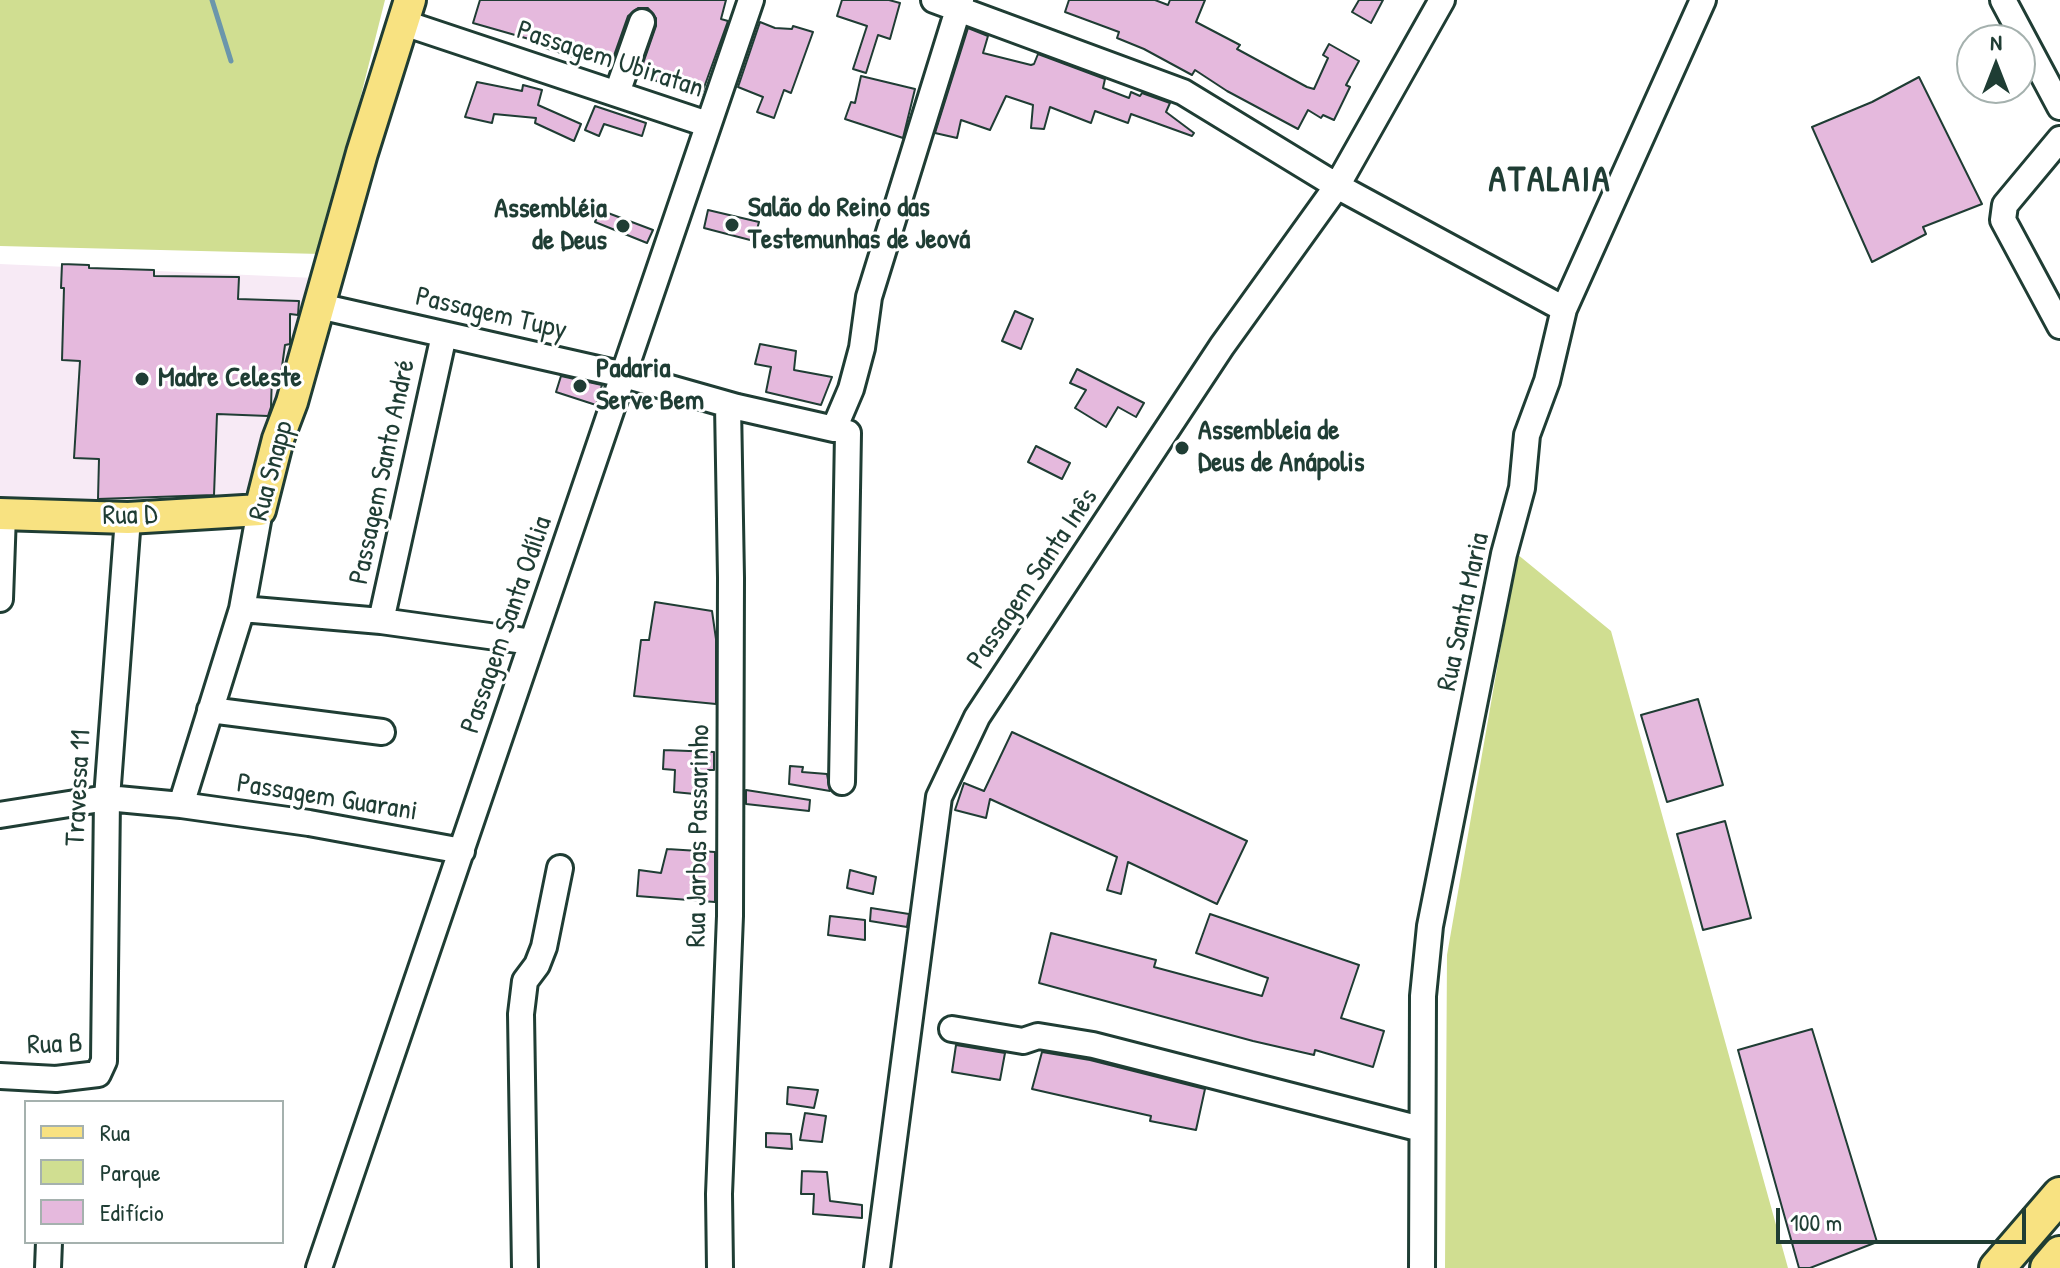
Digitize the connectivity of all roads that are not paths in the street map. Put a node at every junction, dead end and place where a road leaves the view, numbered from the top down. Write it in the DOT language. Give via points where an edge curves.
graph roads {
  1 [pos="751,0"];
  2 [pos="934,0"];
  3 [pos="1442,0"];
  4 [pos="2003,0"];
  5 [pos="1700,1"];
  6 [pos="959,4"];
  7 [pos="407,12"];
  8 [pos="642,22"];
  9 [pos="617,93"];
  10 [pos="2060,107"];
  11 [pos="707,124"];
  12 [pos="2060,139"];
  13 [pos="1337,186"];
  14 [pos="319,306"];
  15 [pos="1564,309"];
  16 [pos="2060,326"];
  17 [pos="444,335"];
  18 [pos="624,375"];
  19 [pos="728,405"];
  20 [pos="841,431"];
  21 [pos="260,510"];
  22 [pos="1,514"];
  23 [pos="128,518"];
  24 [pos="0,599"];
  25 [pos="242,609"];
  26 [pos="381,621"];
  27 [pos="532,642"];
  28 [pos="210,710"];
  29 [pos="382,732"];
  30 [pos="842,782"];
  31 [pos="107,798"];
  32 [pos="181,805"];
  33 [pos="0,815"];
  34 [pos="462,851"];
  35 [pos="560,868"];
  36 [pos="952,1029"];
  37 [pos="104,1061"];
  38 [pos="0,1076"];
  39 [pos="56,1090"];
  40 [pos="1421,1129"];
  41 [pos="2060,1195"];
  42 [pos="49,1244"];
  43 [pos="2060,1254"];
  44 [pos="48,1268"];
  45 [pos="319,1268"];
  46 [pos="525,1268"];
  47 [pos="720,1268"];
  48 [pos="877,1268"];
  49 [pos="1422,1268"];
  50 [pos="1997,1268"];
  51 [pos="2048,1268"];
  1 -- 11 [label="street, Passagem Santa Odília"];
  2 -- 6 [label="street"];
  3 -- 13 [label="street, Passagem Santa Inês"];
  4 -- 10 [label="street"];
  5 -- 15 [label="street, Rua Santa Maria"];
  6 -- 13 [label="street" via="1183,92"];
  6 -- 20 [label="street" via="869,297"];
  7 -- 9 [label="street, Passagem Ubiratan"];
  7 -- 14 [label="main road, Rua Snapp"];
  8 -- 9 [label="street"];
  9 -- 11 [label="street, Passagem Ubiratan"];
  11 -- 18 [label="street, Passagem Santa Odília"];
  12 -- 16 [label="street" via="2005,205 2003,220"];
  13 -- 15 [label="street"];
  13 -- 48 [label="street, Passagem Santa Inês" via="1222,346 977,717 939,797"];
  14 -- 17 [label="street, Passagem Tupy"];
  14 -- 21 [label="main road, Rua Snapp"];
  15 -- 40 [label="street, Rua Santa Maria" via="1527,435 1522,488 1504,554 1430,926"];
  17 -- 18 [label="street, Passagem Tupy"];
  17 -- 26 [label="street, Passagem Santo André"];
  18 -- 19 [label="street, Passagem Tupy"];
  18 -- 27 [label="street, Passagem Santa Odília"];
  19 -- 20 [label="street, Passagem Tupy"];
  19 -- 47 [label="street, Rua Jarbas Passarinho" via="730,900"];
  20 -- 30 [label="street"];
  21 -- 23 [label="main road, Rua D"];
  21 -- 25 [label="street, Rua Snapp"];
  22 -- 23 [label="main road, Rua D"];
  22 -- 24 [label="street"];
  23 -- 31 [label="street, Travessa 11"];
  25 -- 26 [label="street"];
  25 -- 28 [label="street, Rua Snapp"];
  26 -- 27 [label="street"];
  27 -- 34 [label="street, Passagem Santa Odília"];
  28 -- 29 [label="street"];
  28 -- 32 [label="street, Rua Snapp"];
  31 -- 32 [label="street, Passagem Guarani"];
  31 -- 33 [label="street, Passagem Guarani"];
  31 -- 37 [label="street, Travessa 11"];
  32 -- 34 [label="street, Passagem Guarani"];
  34 -- 45 [label="street, Passagem Santa Odília"];
  35 -- 46 [label="street" via="544,947 525,981 521,1014"];
  36 -- 40 [label="street" via="1093,1045"];
  37 -- 39 [label="street, Rua B" via="98,1074"];
  38 -- 39 [label="street, Rua B"];
  40 -- 49 [label="street, Rua Santa Maria"];
  41 -- 50 [label="highway"];
  42 -- 44 [label="street"];
  43 -- 51 [label="highway"];
}
